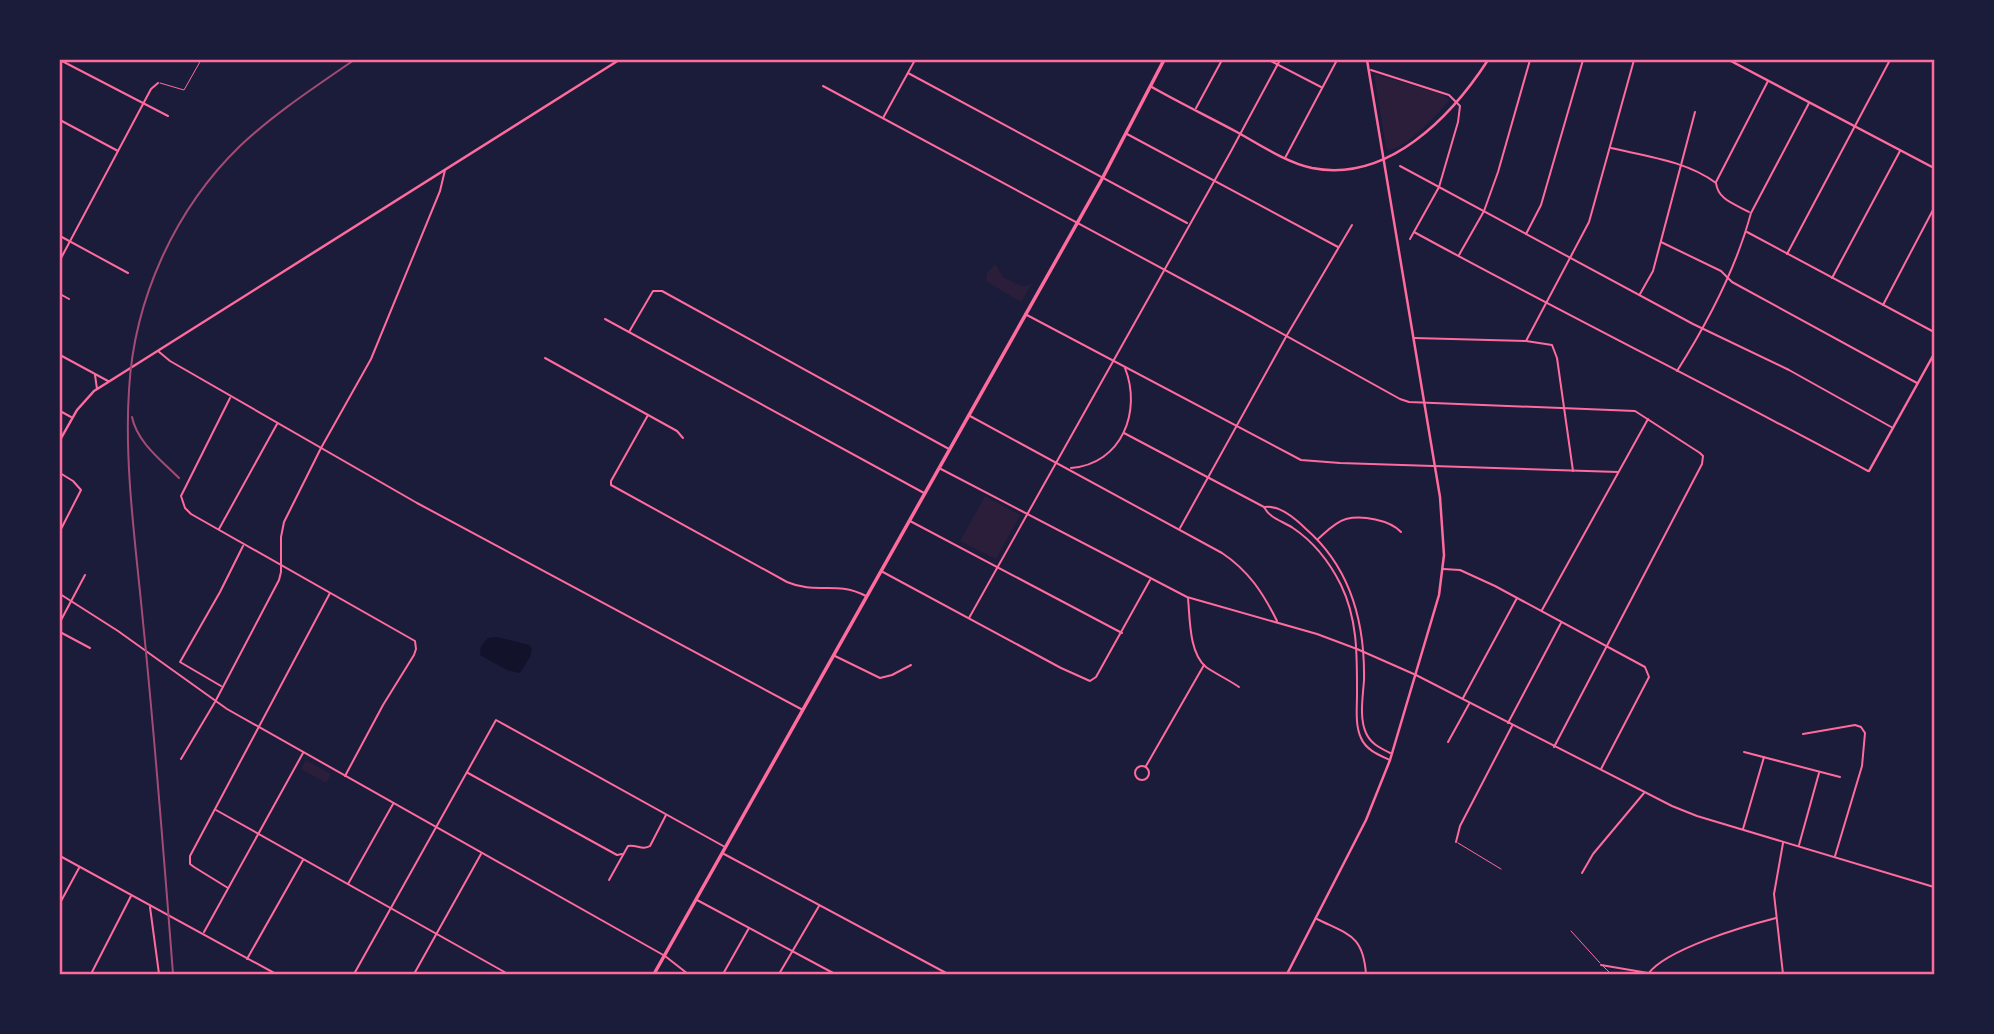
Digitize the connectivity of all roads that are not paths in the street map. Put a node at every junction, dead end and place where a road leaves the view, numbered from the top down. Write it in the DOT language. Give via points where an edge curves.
graph roads {
  1 [pos="60,60"];
  2 [pos="201,60"];
  3 [pos="619,60"];
  4 [pos="915,60"];
  5 [pos="1164,60"];
  6 [pos="1222,60"];
  7 [pos="1269,60"];
  8 [pos="1280,60"];
  9 [pos="1337,60"];
  10 [pos="1367,60"];
  11 [pos="1488,60"];
  12 [pos="1530,60"];
  13 [pos="1583,60"];
  14 [pos="1634,60"];
  15 [pos="1729,60"];
  16 [pos="1890,60"];
  17 [pos="1277,64"];
  18 [pos="1368,70"];
  19 [pos="908,73"];
  20 [pos="1768,80"];
  21 [pos="158,83"];
  22 [pos="822,86"];
  23 [pos="1150,86"];
  24 [pos="1322,88"];
  25 [pos="1456,101"];
  26 [pos="143,103"];
  27 [pos="1809,103"];
  28 [pos="1195,109"];
  29 [pos="1695,112"];
  30 [pos="168,116"];
  31 [pos="883,119"];
  32 [pos="60,120"];
  33 [pos="1855,126"];
  34 [pos="1126,134"];
  35 [pos="1240,134"];
  36 [pos="1610,148"];
  37 [pos="1901,150"];
  38 [pos="119,151"];
  39 [pos="1285,158"];
  40 [pos="1384,160"];
  41 [pos="1400,166"];
  42 [pos="1682,166"];
  43 [pos="1934,168"];
  44 [pos="445,169"];
  45 [pos="1102,179"];
  46 [pos="1214,181"];
  47 [pos="1716,183"];
  48 [pos="1438,187"];
  49 [pos="1934,208"];
  50 [pos="1484,211"];
  51 [pos="1751,213"];
  52 [pos="1075,223"];
  53 [pos="1189,224"];
  54 [pos="1352,225"];
  55 [pos="1414,232"];
  56 [pos="1746,232"];
  57 [pos="1526,234"];
  58 [pos="60,236"];
  59 [pos="1410,239"];
  60 [pos="69,241"];
  61 [pos="1661,242"];
  62 [pos="1338,247"];
  63 [pos="1787,254"];
  64 [pos="1458,256"];
  65 [pos="1571,258"];
  66 [pos="60,260"];
  67 [pos="1164,270"];
  68 [pos="128,273"];
  69 [pos="1728,278"];
  70 [pos="1832,278"];
  71 [pos="60,293"];
  72 [pos="1639,295"];
  73 [pos="69,299"];
  74 [pos="1546,303"];
  75 [pos="1883,305"];
  76 [pos="1024,314"];
  77 [pos="605,319"];
  78 [pos="1702,328"];
  79 [pos="629,332"];
  80 [pos="1934,332"];
  81 [pos="1287,335"];
  82 [pos="1413,338"];
  83 [pos="1526,341"];
  84 [pos="158,351"];
  85 [pos="1934,354"];
  86 [pos="60,355"];
  87 [pos="545,358"];
  88 [pos="1113,361"];
  89 [pos="1125,367"];
  90 [pos="1677,371"];
  91 [pos="94,374"];
  92 [pos="109,381"];
  93 [pos="1918,383"];
  94 [pos="97,389"];
  95 [pos="231,397"];
  96 [pos="1424,402"];
  97 [pos="1564,408"];
  98 [pos="60,411"];
  99 [pos="648,415"];
  100 [pos="970,415"];
  101 [pos="72,417"];
  102 [pos="1649,418"];
  103 [pos="277,423"];
  104 [pos="1236,425"];
  105 [pos="1893,428"];
  106 [pos="1124,433"];
  107 [pos="683,438"];
  108 [pos="60,440"];
  109 [pos="321,448"];
  110 [pos="950,449"];
  111 [pos="1056,462"];
  112 [pos="1434,466"];
  113 [pos="939,468"];
  114 [pos="1069,468"];
  115 [pos="1573,471"];
  116 [pos="1869,471"];
  117 [pos="1618,472"];
  118 [pos="60,473"];
  119 [pos="1207,477"];
  120 [pos="925,493"];
  121 [pos="1264,507"];
  122 [pos="1027,513"];
  123 [pos="909,521"];
  124 [pos="1179,529"];
  125 [pos="219,530"];
  126 [pos="60,531"];
  127 [pos="1401,532"];
  128 [pos="1317,540"];
  129 [pos="243,545"];
  130 [pos="281,566"];
  131 [pos="998,566"];
  132 [pos="1443,569"];
  133 [pos="881,571"];
  134 [pos="85,575"];
  135 [pos="1151,579"];
  136 [pos="330,593"];
  137 [pos="60,594"];
  138 [pos="867,597"];
  139 [pos="1187,597"];
  140 [pos="1517,598"];
  141 [pos="71,600"];
  142 [pos="1541,610"];
  143 [pos="969,618"];
  144 [pos="60,622"];
  145 [pos="1562,622"];
  146 [pos="1279,623"];
  147 [pos="60,632"];
  148 [pos="1122,633"];
  149 [pos="1606,646"];
  150 [pos="90,648"];
  151 [pos="1357,649"];
  152 [pos="1364,652"];
  153 [pos="834,656"];
  154 [pos="911,665"];
  155 [pos="1204,665"];
  156 [pos="1416,676"];
  157 [pos="222,687"];
  158 [pos="1239,687"];
  159 [pos="1462,699"];
  160 [pos="215,702"];
  161 [pos="1469,703"];
  162 [pos="803,710"];
  163 [pos="1508,723"];
  164 [pos="1513,725"];
  165 [pos="259,729"];
  166 [pos="1803,734"];
  167 [pos="1448,742"];
  168 [pos="1554,747"];
  169 [pos="303,752"];
  170 [pos="1744,752"];
  171 [pos="1392,753"];
  172 [pos="1764,757"];
  173 [pos="181,759"];
  174 [pos="1390,760"];
  175 [pos="1146,766"];
  176 [pos="1601,770"];
  177 [pos="467,772"];
  178 [pos="1819,772"];
  179 [pos="345,776"];
  180 [pos="1840,778"];
  181 [pos="1645,793"];
  182 [pos="394,803"];
  183 [pos="215,809"];
  184 [pos="667,814"];
  185 [pos="436,828"];
  186 [pos="1743,830"];
  187 [pos="259,833"];
  188 [pos="1456,842"];
  189 [pos="1783,842"];
  190 [pos="1799,846"];
  191 [pos="725,848"];
  192 [pos="482,853"];
  193 [pos="723,854"];
  194 [pos="620,855"];
  195 [pos="60,856"];
  196 [pos="1835,857"];
  197 [pos="303,859"];
  198 [pos="79,867"];
  199 [pos="1501,869"];
  200 [pos="1582,873"];
  201 [pos="610,880"];
  202 [pos="348,884"];
  203 [pos="1934,887"];
  204 [pos="228,888"];
  205 [pos="131,895"];
  206 [pos="696,900"];
  207 [pos="60,903"];
  208 [pos="819,905"];
  209 [pos="150,906"];
  210 [pos="391,908"];
  211 [pos="1776,918"];
  212 [pos="1316,919"];
  213 [pos="749,928"];
  214 [pos="1571,931"];
  215 [pos="203,934"];
  216 [pos="437,934"];
  217 [pos="793,951"];
  218 [pos="665,956"];
  219 [pos="247,959"];
  220 [pos="1601,965"];
  221 [pos="1610,973"];
  222 [pos="1648,974"];
  223 [pos="91,975"];
  224 [pos="159,975"];
  225 [pos="276,975"];
  226 [pos="354,975"];
  227 [pos="414,975"];
  228 [pos="508,975"];
  229 [pos="654,975"];
  230 [pos="688,975"];
  231 [pos="723,975"];
  232 [pos="779,975"];
  233 [pos="835,975"];
  234 [pos="948,975"];
  235 [pos="1287,975"];
  236 [pos="1366,975"];
  237 [pos="1783,975"];
  1 -- 26 [label="street"];
  2 -- 21 [label="lane" via="184,90"];
  3 -- 44 [label="street"];
  4 -- 19 [label="street"];
  5 -- 23 [label="main road"];
  6 -- 28 [label="street"];
  7 -- 17 [label="street"];
  8 -- 17 [label="street"];
  9 -- 24 [label="street"];
  10 -- 18 [label="street"];
  11 -- 25 [label="street"];
  12 -- 50 [label="street"];
  13 -- 57 [label="street" via="1546,191"];
  14 -- 36 [label="street"];
  15 -- 20 [label="street"];
  16 -- 33 [label="street"];
  17 -- 24 [label="street"];
  17 -- 35 [label="street"];
  18 -- 25 [label="street"];
  18 -- 40 [label="street"];
  19 -- 31 [label="street"];
  19 -- 45 [label="street"];
  20 -- 27 [label="street"];
  20 -- 47 [label="street"];
  21 -- 26 [label="street"];
  22 -- 31 [label="street"];
  23 -- 28 [label="street"];
  23 -- 34 [label="main road"];
  24 -- 39 [label="street"];
  25 -- 40 [label="street" via="1413,143"];
  25 -- 48 [label="street" via="1460,112"];
  26 -- 30 [label="street"];
  26 -- 38 [label="street"];
  27 -- 33 [label="street"];
  27 -- 51 [label="street"];
  28 -- 35 [label="street"];
  29 -- 42 [label="street"];
  31 -- 52 [label="street"];
  32 -- 38 [label="street"];
  33 -- 37 [label="street"];
  33 -- 63 [label="street"];
  34 -- 45 [label="main road"];
  34 -- 46 [label="street"];
  35 -- 39 [label="street"];
  35 -- 46 [label="street"];
  36 -- 42 [label="street"];
  36 -- 65 [label="street" via="1589,222"];
  37 -- 43 [label="street"];
  37 -- 70 [label="street"];
  38 -- 60 [label="street"];
  39 -- 40 [label="street" via="1332,169"];
  40 -- 82 [label="street"];
  41 -- 48 [label="street"];
  42 -- 47 [label="street"];
  42 -- 61 [label="street"];
  44 -- 84 [label="street"];
  44 -- 109 [label="street" via="371,359"];
  45 -- 52 [label="main road"];
  45 -- 53 [label="street"];
  46 -- 53 [label="street"];
  46 -- 62 [label="street"];
  47 -- 51 [label="street" via="1721,197"];
  48 -- 50 [label="street"];
  48 -- 55 [label="street"];
  49 -- 75 [label="street"];
  50 -- 57 [label="street"];
  50 -- 64 [label="street"];
  51 -- 56 [label="street"];
  52 -- 67 [label="street"];
  52 -- 76 [label="main road"];
  53 -- 67 [label="street"];
  54 -- 62 [label="street"];
  55 -- 59 [label="street"];
  55 -- 64 [label="street"];
  56 -- 63 [label="street"];
  56 -- 69 [label="street"];
  57 -- 65 [label="street"];
  58 -- 60 [label="street"];
  60 -- 66 [label="street"];
  60 -- 68 [label="street"];
  61 -- 69 [label="street"];
  61 -- 72 [label="street" via="1653,271"];
  62 -- 81 [label="street"];
  63 -- 70 [label="street"];
  64 -- 74 [label="street"];
  65 -- 72 [label="street"];
  65 -- 74 [label="street"];
  67 -- 81 [label="street"];
  67 -- 88 [label="street"];
  69 -- 78 [label="street"];
  69 -- 93 [label="street"];
  70 -- 75 [label="street"];
  71 -- 73 [label="street"];
  72 -- 78 [label="street"];
  74 -- 83 [label="street"];
  74 -- 90 [label="street"];
  75 -- 80 [label="street"];
  76 -- 88 [label="street"];
  76 -- 100 [label="main road"];
  77 -- 79 [label="street"];
  78 -- 90 [label="street"];
  78 -- 105 [label="street"];
  79 -- 110 [label="street" via="656,290"];
  79 -- 120 [label="street"];
  81 -- 96 [label="street" via="1400,399"];
  81 -- 104 [label="street"];
  82 -- 83 [label="street"];
  82 -- 96 [label="street"];
  83 -- 97 [label="street" via="1547,343 1555,350"];
  84 -- 92 [label="street"];
  84 -- 95 [label="street"];
  85 -- 93 [label="street"];
  86 -- 91 [label="street"];
  87 -- 99 [label="street"];
  88 -- 89 [label="street"];
  88 -- 111 [label="street"];
  89 -- 104 [label="street"];
  89 -- 106 [label="street" via="1132,407"];
  90 -- 116 [label="street"];
  91 -- 92 [label="street"];
  91 -- 94 [label="street"];
  92 -- 94 [label="street"];
  93 -- 105 [label="street"];
  94 -- 101 [label="street"];
  95 -- 103 [label="street"];
  95 -- 125 [label="street" via="181,496 191,514"];
  96 -- 97 [label="street"];
  96 -- 112 [label="street"];
  97 -- 102 [label="street" via="1626,410"];
  97 -- 115 [label="street"];
  98 -- 101 [label="street"];
  99 -- 107 [label="street"];
  99 -- 138 [label="street" via="611,485 786,582 813,589 844,587"];
  100 -- 110 [label="main road"];
  100 -- 111 [label="street"];
  101 -- 108 [label="street"];
  102 -- 117 [label="street"];
  102 -- 149 [label="street" via="1700,453 1703,460"];
  103 -- 109 [label="street"];
  103 -- 125 [label="street"];
  104 -- 112 [label="street" via="1301,460"];
  104 -- 119 [label="street"];
  105 -- 116 [label="street"];
  106 -- 114 [label="street" via="1104,456"];
  106 -- 119 [label="street"];
  109 -- 130 [label="street" via="284,522"];
  109 -- 162 [label="street"];
  110 -- 113 [label="main road"];
  111 -- 114 [label="street"];
  111 -- 122 [label="street"];
  112 -- 115 [label="street"];
  112 -- 132 [label="street" via="1444,533"];
  113 -- 120 [label="main road"];
  113 -- 122 [label="street"];
  114 -- 124 [label="street"];
  115 -- 117 [label="street"];
  117 -- 142 [label="street"];
  118 -- 126 [label="street" via="79,485 80,495"];
  119 -- 121 [label="street"];
  119 -- 124 [label="street"];
  120 -- 123 [label="main road"];
  121 -- 128 [label="street" via="1290,516"];
  121 -- 151 [label="street" via="1301,534 1334,572 1354,619"];
  122 -- 131 [label="street"];
  122 -- 135 [label="street"];
  123 -- 131 [label="street"];
  123 -- 133 [label="main road"];
  124 -- 146 [label="street" via="1237,563 1258,586"];
  125 -- 129 [label="street"];
  127 -- 128 [label="street" via="1391,524 1352,518"];
  128 -- 152 [label="street" via="1350,590"];
  129 -- 130 [label="street"];
  129 -- 157 [label="street" via="180,662"];
  130 -- 136 [label="street"];
  130 -- 157 [label="street" via="279,580"];
  131 -- 143 [label="street"];
  131 -- 148 [label="street"];
  132 -- 140 [label="street" via="1460,570"];
  132 -- 156 [label="street"];
  133 -- 138 [label="main road"];
  133 -- 143 [label="street"];
  134 -- 141 [label="street"];
  135 -- 139 [label="street"];
  135 -- 148 [label="street"];
  136 -- 165 [label="street"];
  136 -- 179 [label="street" via="416,643 414,655"];
  137 -- 141 [label="street"];
  138 -- 153 [label="main road"];
  139 -- 146 [label="street"];
  139 -- 155 [label="street" via="1193,639"];
  140 -- 142 [label="street"];
  140 -- 159 [label="street"];
  141 -- 144 [label="street"];
  141 -- 160 [label="street"];
  142 -- 145 [label="street"];
  143 -- 148 [label="street" via="1091,681"];
  145 -- 149 [label="street"];
  145 -- 163 [label="street"];
  146 -- 151 [label="street"];
  147 -- 150 [label="street"];
  149 -- 168 [label="street"];
  149 -- 176 [label="street" via="1638,661 1649,677"];
  151 -- 152 [label="street"];
  151 -- 174 [label="street" via="1359,735 1367,747"];
  152 -- 156 [label="street"];
  152 -- 171 [label="street" via="1365,730 1374,744"];
  153 -- 154 [label="street" via="880,678"];
  153 -- 162 [label="main road"];
  155 -- 158 [label="street"];
  155 -- 175 [label="street"];
  156 -- 159 [label="street"];
  156 -- 171 [label="street"];
  157 -- 160 [label="street"];
  159 -- 161 [label="street"];
  160 -- 165 [label="street"];
  160 -- 173 [label="street"];
  161 -- 163 [label="street"];
  161 -- 167 [label="street"];
  162 -- 191 [label="main road"];
  163 -- 164 [label="street"];
  164 -- 168 [label="street"];
  164 -- 188 [label="street"];
  165 -- 169 [label="street"];
  165 -- 183 [label="street"];
  166 -- 196 [label="street" via="1855,725 1865,733 1862,766"];
  168 -- 176 [label="street"];
  169 -- 179 [label="street"];
  169 -- 187 [label="street"];
  170 -- 172 [label="street"];
  171 -- 174 [label="street"];
  172 -- 178 [label="street"];
  172 -- 186 [label="street"];
  174 -- 212 [label="street"];
  175 -- 175 [label="street" via="1149,776 1138,779 1136,768"];
  176 -- 181 [label="street"];
  177 -- 184 [label="street" via="496,720"];
  177 -- 185 [label="street"];
  177 -- 194 [label="street"];
  178 -- 180 [label="street"];
  178 -- 190 [label="street"];
  179 -- 182 [label="street"];
  181 -- 186 [label="street"];
  181 -- 200 [label="street"];
  182 -- 185 [label="street"];
  182 -- 202 [label="street"];
  183 -- 187 [label="street"];
  183 -- 204 [label="street" via="190,861"];
  184 -- 191 [label="street"];
  184 -- 194 [label="street" via="650,846 628,846"];
  185 -- 192 [label="street"];
  185 -- 210 [label="street"];
  186 -- 189 [label="street"];
  187 -- 197 [label="street"];
  187 -- 204 [label="street"];
  188 -- 199 [label="lane"];
  189 -- 190 [label="street"];
  189 -- 211 [label="street" via="1774,884"];
  190 -- 196 [label="street"];
  191 -- 193 [label="main road"];
  192 -- 216 [label="street"];
  192 -- 218 [label="street"];
  193 -- 206 [label="main road"];
  193 -- 208 [label="street"];
  194 -- 201 [label="street"];
  195 -- 198 [label="street"];
  196 -- 203 [label="street"];
  197 -- 202 [label="street"];
  197 -- 219 [label="street"];
  198 -- 205 [label="street"];
  198 -- 207 [label="street"];
  202 -- 210 [label="street"];
  204 -- 215 [label="street"];
  205 -- 209 [label="street"];
  205 -- 223 [label="street"];
  206 -- 213 [label="street"];
  206 -- 218 [label="main road"];
  208 -- 217 [label="street"];
  208 -- 234 [label="street"];
  209 -- 215 [label="street"];
  209 -- 224 [label="street"];
  210 -- 216 [label="street"];
  210 -- 226 [label="street"];
  211 -- 222 [label="street" via="1734,929 1657,964"];
  211 -- 237 [label="street"];
  212 -- 235 [label="street"];
  212 -- 236 [label="street" via="1359,943"];
  213 -- 217 [label="street"];
  213 -- 231 [label="street"];
  214 -- 220 [label="lane"];
  215 -- 219 [label="street"];
  216 -- 227 [label="street"];
  216 -- 228 [label="street"];
  217 -- 232 [label="street"];
  217 -- 233 [label="street"];
  218 -- 229 [label="main road"];
  218 -- 230 [label="street"];
  219 -- 225 [label="street"];
  220 -- 221 [label="lane"];
  220 -- 222 [label="street"];
}
